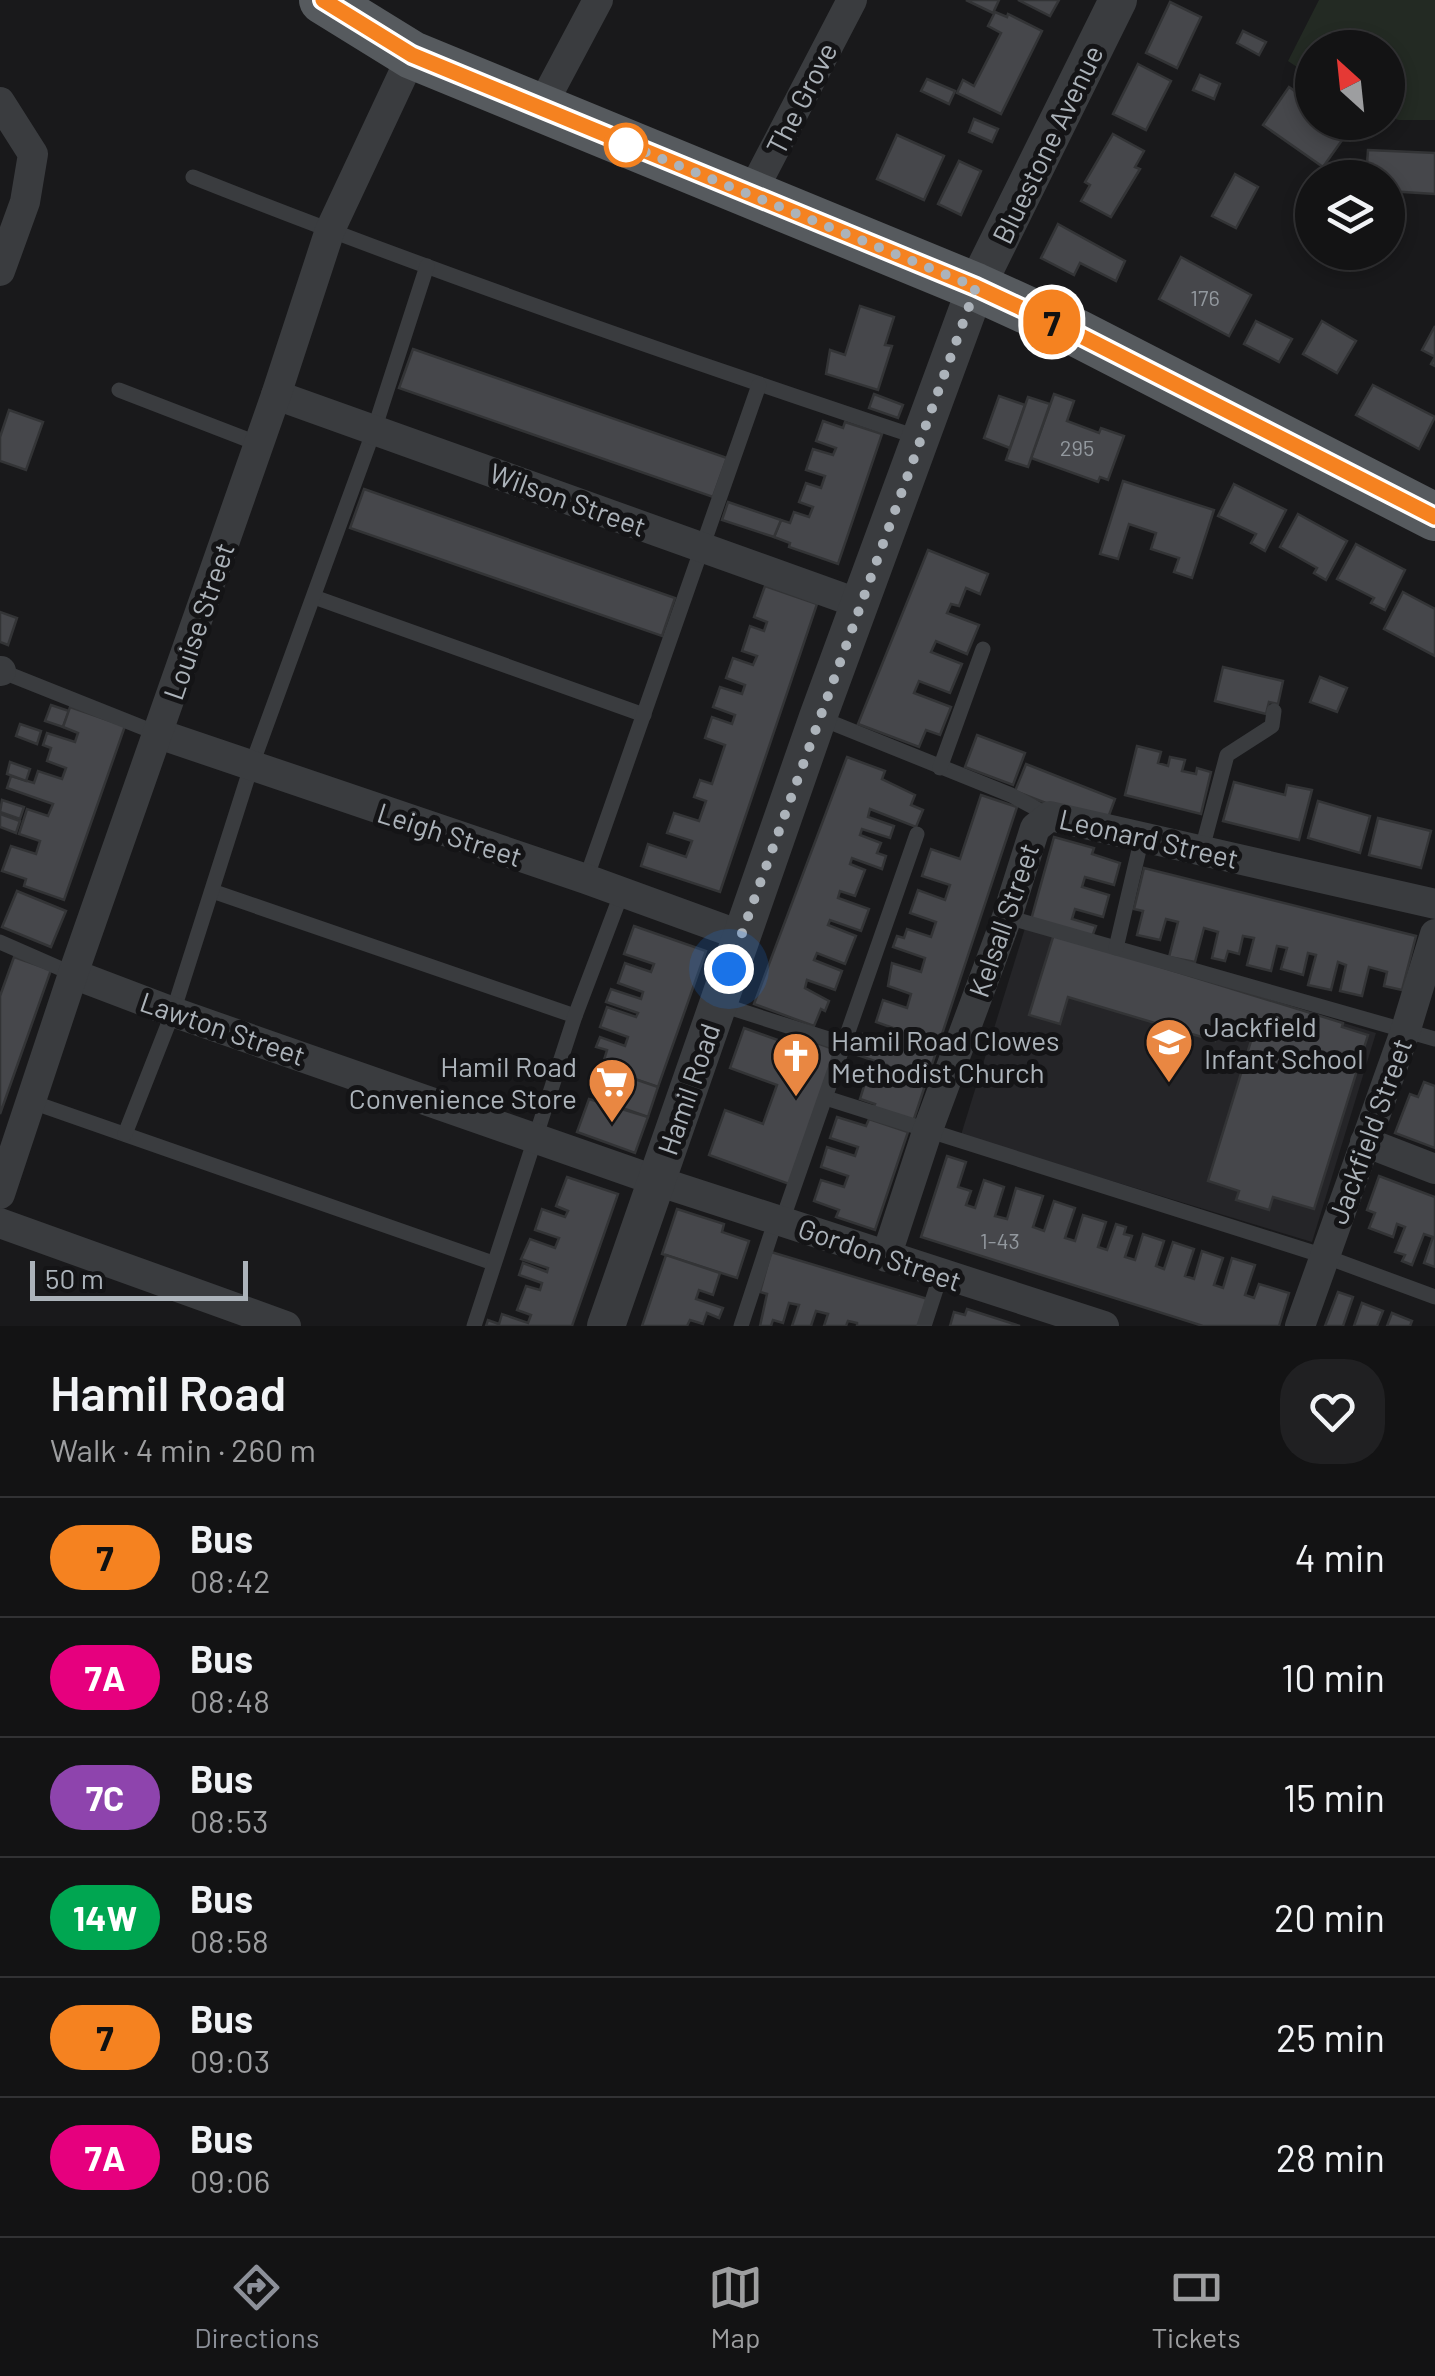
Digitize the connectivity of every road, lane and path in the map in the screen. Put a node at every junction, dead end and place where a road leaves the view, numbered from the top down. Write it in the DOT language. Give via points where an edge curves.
graph roads {
  1 [pos="323,0"];
  2 [pos="598,0"];
  3 [pos="852,0"];
  4 [pos="1118,0"];
  5 [pos="412,55"];
  6 [pos="0,102"];
  7 [pos="540,109"];
  8 [pos="193,177"];
  9 [pos="750,196"];
  10 [pos="330,230"];
  11 [pos="426,266"];
  12 [pos="0,270"];
  13 [pos="976,287"];
  14 [pos="759,385"];
  15 [pos="118,390"];
  16 [pos="276,395"];
  17 [pos="374,430"];
  18 [pos="920,438"];
  19 [pos="259,444"];
  20 [pos="1434,515"];
  21 [pos="703,548"];
  22 [pos="314,597"];
  23 [pos="860,604"];
  24 [pos="983,649"];
  25 [pos="1,671"];
  26 [pos="1274,712"];
  27 [pos="644,715"];
  28 [pos="818,717"];
  29 [pos="159,734"];
  30 [pos="251,767"];
  31 [pos="940,768"];
  32 [pos="1050,816"];
  33 [pos="917,834"];
  34 [pos="1142,836"];
  35 [pos="1202,849"];
  36 [pos="586,879"];
  37 [pos="212,890"];
  38 [pos="622,892"];
  39 [pos="1435,904"];
  40 [pos="1007,917"];
  41 [pos="1435,934"];
  42 [pos="740,935"];
  43 [pos="0,942"];
  44 [pos="1116,948"];
  45 [pos="74,974"];
  46 [pos="717,1003"];
  47 [pos="172,1012"];
  48 [pos="574,1016"];
  49 [pos="1421,1034"];
  50 [pos="844,1044"];
  51 [pos="826,1098"];
  52 [pos="32,1102"];
  53 [pos="927,1132"];
  54 [pos="125,1134"];
  55 [pos="537,1137"];
  56 [pos="1365,1142"];
  57 [pos="1435,1168"];
  58 [pos="657,1181"];
  59 [pos="0,1194"];
  60 [pos="779,1220"];
  61 [pos="0,1223"];
  62 [pos="1324,1256"];
  63 [pos="886,1257"];
  64 [pos="493,1263"];
  65 [pos="941,1274"];
  66 [pos="1435,1297"];
  67 [pos="1049,1318"];
  68 [pos="286,1326"];
  69 [pos="474,1326"];
  70 [pos="606,1326"];
  71 [pos="741,1326"];
  72 [pos="924,1326"];
  73 [pos="1104,1326"];
  74 [pos="1300,1326"];
  1 -- 5 [label="main road"];
  2 -- 7 [label="street"];
  3 -- 9 [label="street, The Grove"];
  4 -- 13 [label="street, Bluestone Avenue"];
  5 -- 7 [label="main road"];
  5 -- 10 [label="street, Louise Street"];
  6 -- 12 [label="street" via="33,154 25,202"];
  7 -- 9 [label="main road"];
  8 -- 10 [label="lane"];
  9 -- 13 [label="main road"];
  10 -- 11 [label="lane"];
  10 -- 16 [label="street, Louise Street"];
  11 -- 14 [label="lane"];
  11 -- 17 [label="lane"];
  13 -- 18 [label="street, Hamil Road"];
  13 -- 20 [label="main road"];
  14 -- 18 [label="lane"];
  14 -- 21 [label="lane"];
  15 -- 19 [label="lane"];
  16 -- 17 [label="street, Wilson Street"];
  16 -- 19 [label="street, Louise Street"];
  17 -- 21 [label="street, Wilson Street"];
  17 -- 22 [label="lane"];
  18 -- 23 [label="street, Hamil Road"];
  19 -- 29 [label="street, Louise Street"];
  21 -- 23 [label="street, Wilson Street"];
  21 -- 27 [label="lane"];
  22 -- 27 [label="lane"];
  22 -- 30 [label="lane"];
  23 -- 28 [label="street, Hamil Road"];
  24 -- 31 [label="lane"];
  25 -- 29 [label="lane"];
  26 -- 35 [label="lane" via="1272,726 1227,755"];
  27 -- 36 [label="lane"];
  28 -- 31 [label="lane, Leonard Street"];
  28 -- 42 [label="street, Hamil Road"];
  29 -- 30 [label="street, Leigh Street"];
  29 -- 45 [label="street, Louise Street"];
  30 -- 36 [label="street, Leigh Street"];
  30 -- 37 [label="lane"];
  31 -- 32 [label="lane, Leonard Street"];
  32 -- 34 [label="street, Leonard Street"];
  32 -- 40 [label="street, Kelsall Street" via="1035,828"];
  33 -- 50 [label="lane"];
  34 -- 35 [label="street, Leonard Street"];
  34 -- 44 [label="lane"];
  35 -- 39 [label="street, Leonard Street"];
  36 -- 38 [label="street, Leigh Street"];
  37 -- 47 [label="lane"];
  37 -- 48 [label="lane"];
  38 -- 42 [label="street, Leigh Street"];
  38 -- 48 [label="lane"];
  40 -- 44 [label="lane"];
  40 -- 53 [label="street, Kelsall Street"];
  41 -- 49 [label="street, Jackfield Street"];
  42 -- 46 [label="street, Hamil Road"];
  43 -- 45 [label="lane"];
  44 -- 49 [label="lane"];
  45 -- 47 [label="street, Lawton Street"];
  45 -- 52 [label="street, Louise Street"];
  46 -- 50 [label="lane"];
  46 -- 58 [label="street, Hamil Road"];
  47 -- 54 [label="lane"];
  47 -- 55 [label="street, Lawton Street"];
  48 -- 55 [label="lane"];
  49 -- 56 [label="street, Jackfield Street"];
  50 -- 51 [label="lane"];
  51 -- 53 [label="lane"];
  51 -- 60 [label="lane"];
  52 -- 54 [label="lane"];
  52 -- 59 [label="street, Louise Street"];
  53 -- 62 [label="lane"];
  53 -- 63 [label="street, Kelsall Street"];
  54 -- 64 [label="lane"];
  55 -- 58 [label="street, Lawton Street"];
  55 -- 64 [label="lane"];
  56 -- 57 [label="street"];
  56 -- 62 [label="street, Jackfield Street"];
  58 -- 60 [label="street, Gordon Street"];
  58 -- 70 [label="street, Hamil Road"];
  60 -- 63 [label="street, Gordon Street"];
  60 -- 71 [label="lane"];
  61 -- 68 [label="street"];
  62 -- 66 [label="lane"];
  62 -- 74 [label="street, Jackfield Street"];
  63 -- 65 [label="street, Gordon Street"];
  64 -- 69 [label="lane"];
  65 -- 67 [label="street, Gordon Street"];
  65 -- 72 [label="lane"];
  67 -- 73 [label="street, Gordon Street"];
}
